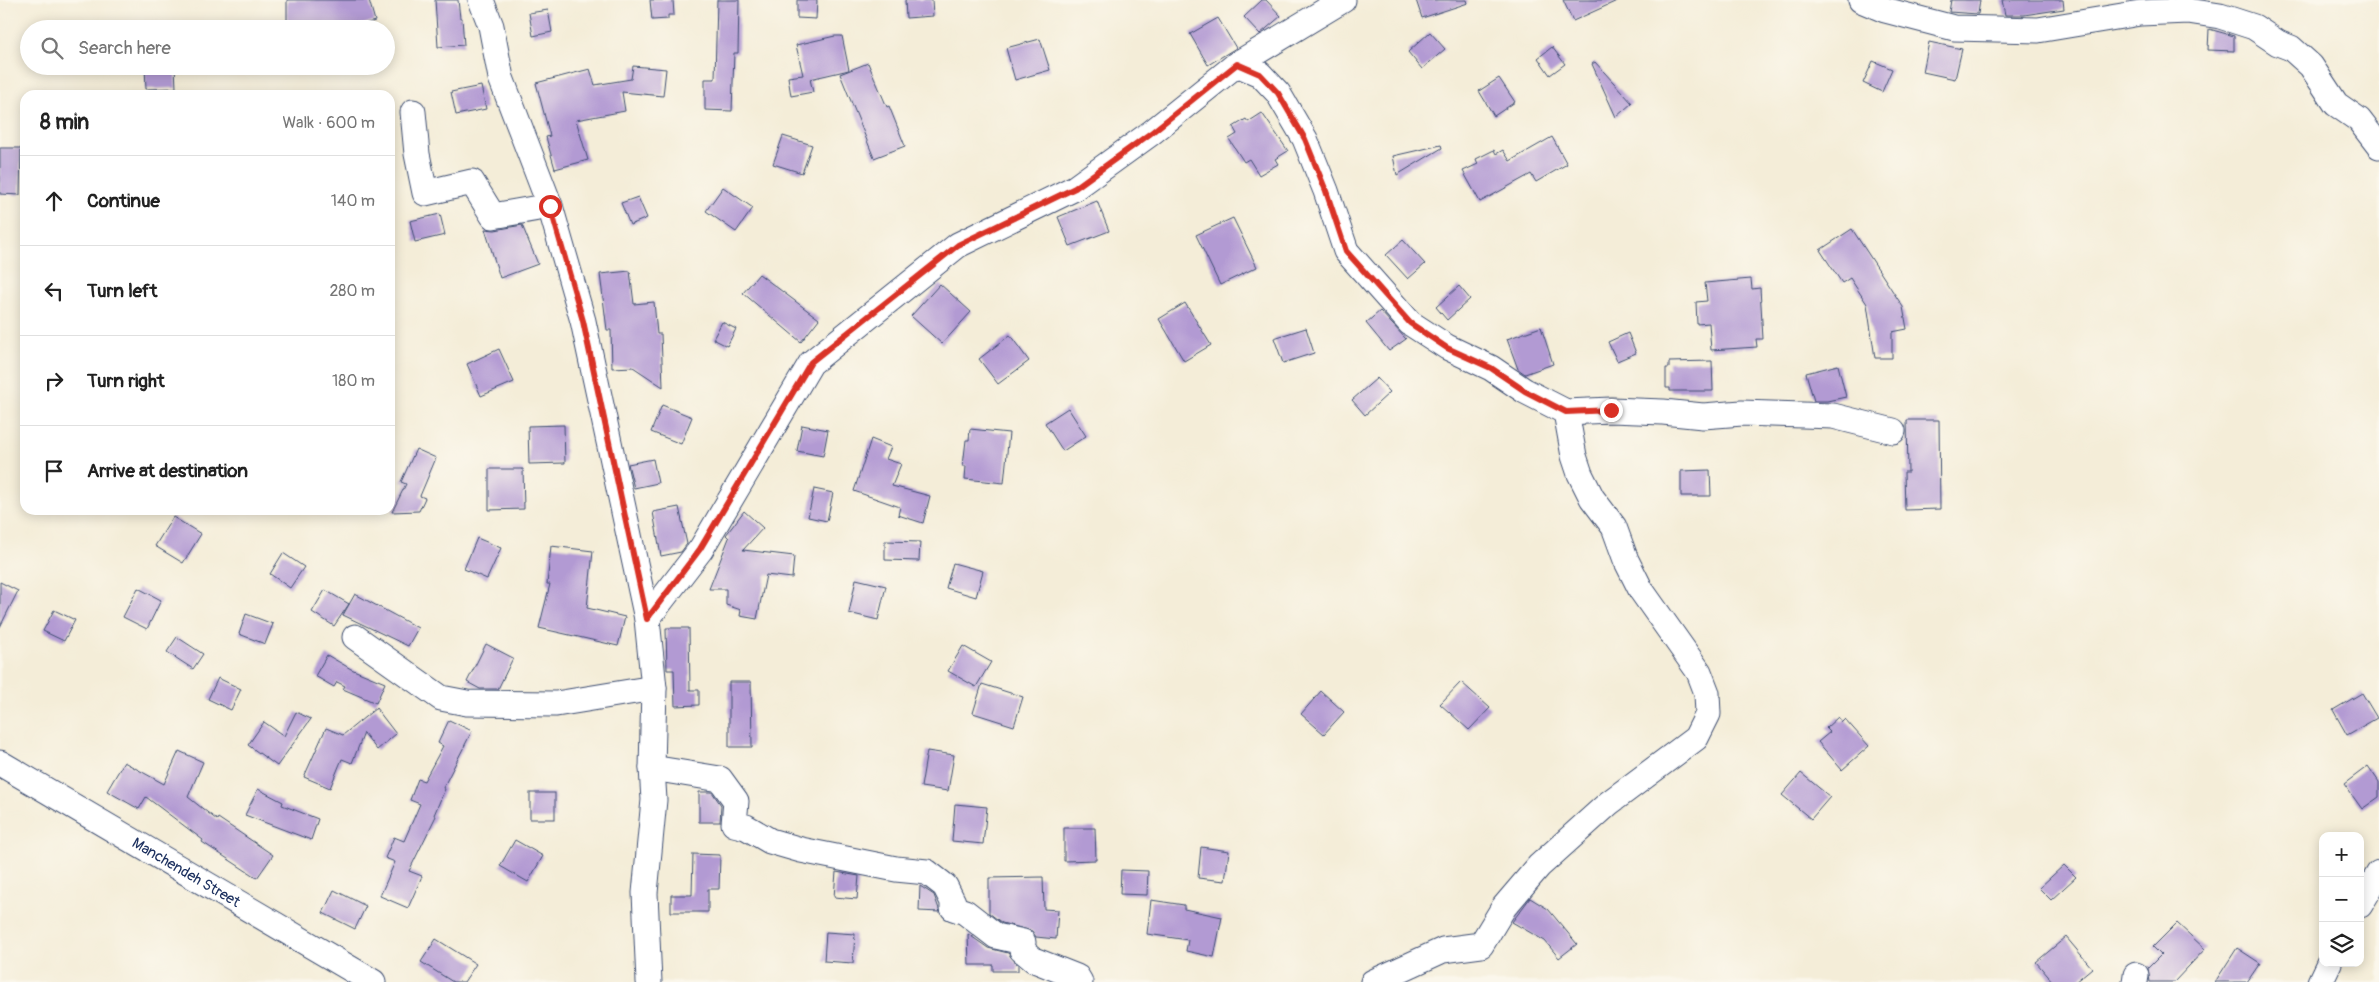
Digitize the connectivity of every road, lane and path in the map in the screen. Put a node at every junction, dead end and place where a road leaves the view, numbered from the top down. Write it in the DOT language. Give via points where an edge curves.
graph roads {
  1 [pos="481,0"];
  2 [pos="1343,0"];
  3 [pos="1861,0"];
  4 [pos="1237,64"];
  5 [pos="413,112"];
  6 [pos="2379,146"];
  7 [pos="550,206"];
  8 [pos="1566,412"];
  9 [pos="1893,431"];
  10 [pos="647,619"];
  11 [pos="356,637"];
  12 [pos="654,688"];
  13 [pos="0,763"];
  14 [pos="652,768"];
  15 [pos="2379,873"];
  16 [pos="2364,898"];
  17 [pos="2327,967"];
  18 [pos="372,982"];
  19 [pos="649,982"];
  20 [pos="1080,982"];
  21 [pos="1372,982"];
  22 [pos="2320,982"];
  1 -- 7 [label="street" via="491,26 501,78"];
  2 -- 4 [label="street"];
  3 -- 6 [label="street" via="1884,10 1954,28 2038,30 2140,13 2188,10 2220,16 2254,27 2292,48 2311,66 2336,104 2358,120"];
  4 -- 8 [label="street" via="1260,74 1278,93 1305,139 1346,251 1410,323 1447,348 1491,368 1525,391"];
  4 -- 10 [label="street" via="1151,133 1075,188 958,245 811,362 700,549"];
  5 -- 7 [label="street" via="425,193 472,182 492,216"];
  7 -- 10 [label="street" via="583,321"];
  8 -- 9 [label="street" via="1611,410 1703,416 1742,413 1833,416"];
  8 -- 21 [label="street" via="1580,474 1592,498 1614,527 1641,590 1699,672 1707,693 1708,714 1696,738 1609,803 1539,866 1504,907 1481,944 1443,950"];
  10 -- 12 [label="street"];
  11 -- 12 [label="street" via="441,698 467,703 556,704"];
  12 -- 14 [label="street"];
  13 -- 18 [label="street, Manchendeh Street"];
  14 -- 19 [label="street" via="654,800 644,892"];
  14 -- 20 [label="street" via="720,779 736,801 734,824 770,841 896,869 927,872 945,886 954,908 965,912 996,936 1023,942 1022,950 1034,960 1077,977"];
  15 -- 16 [label="street"];
  17 -- 22 [label="street"];
}
